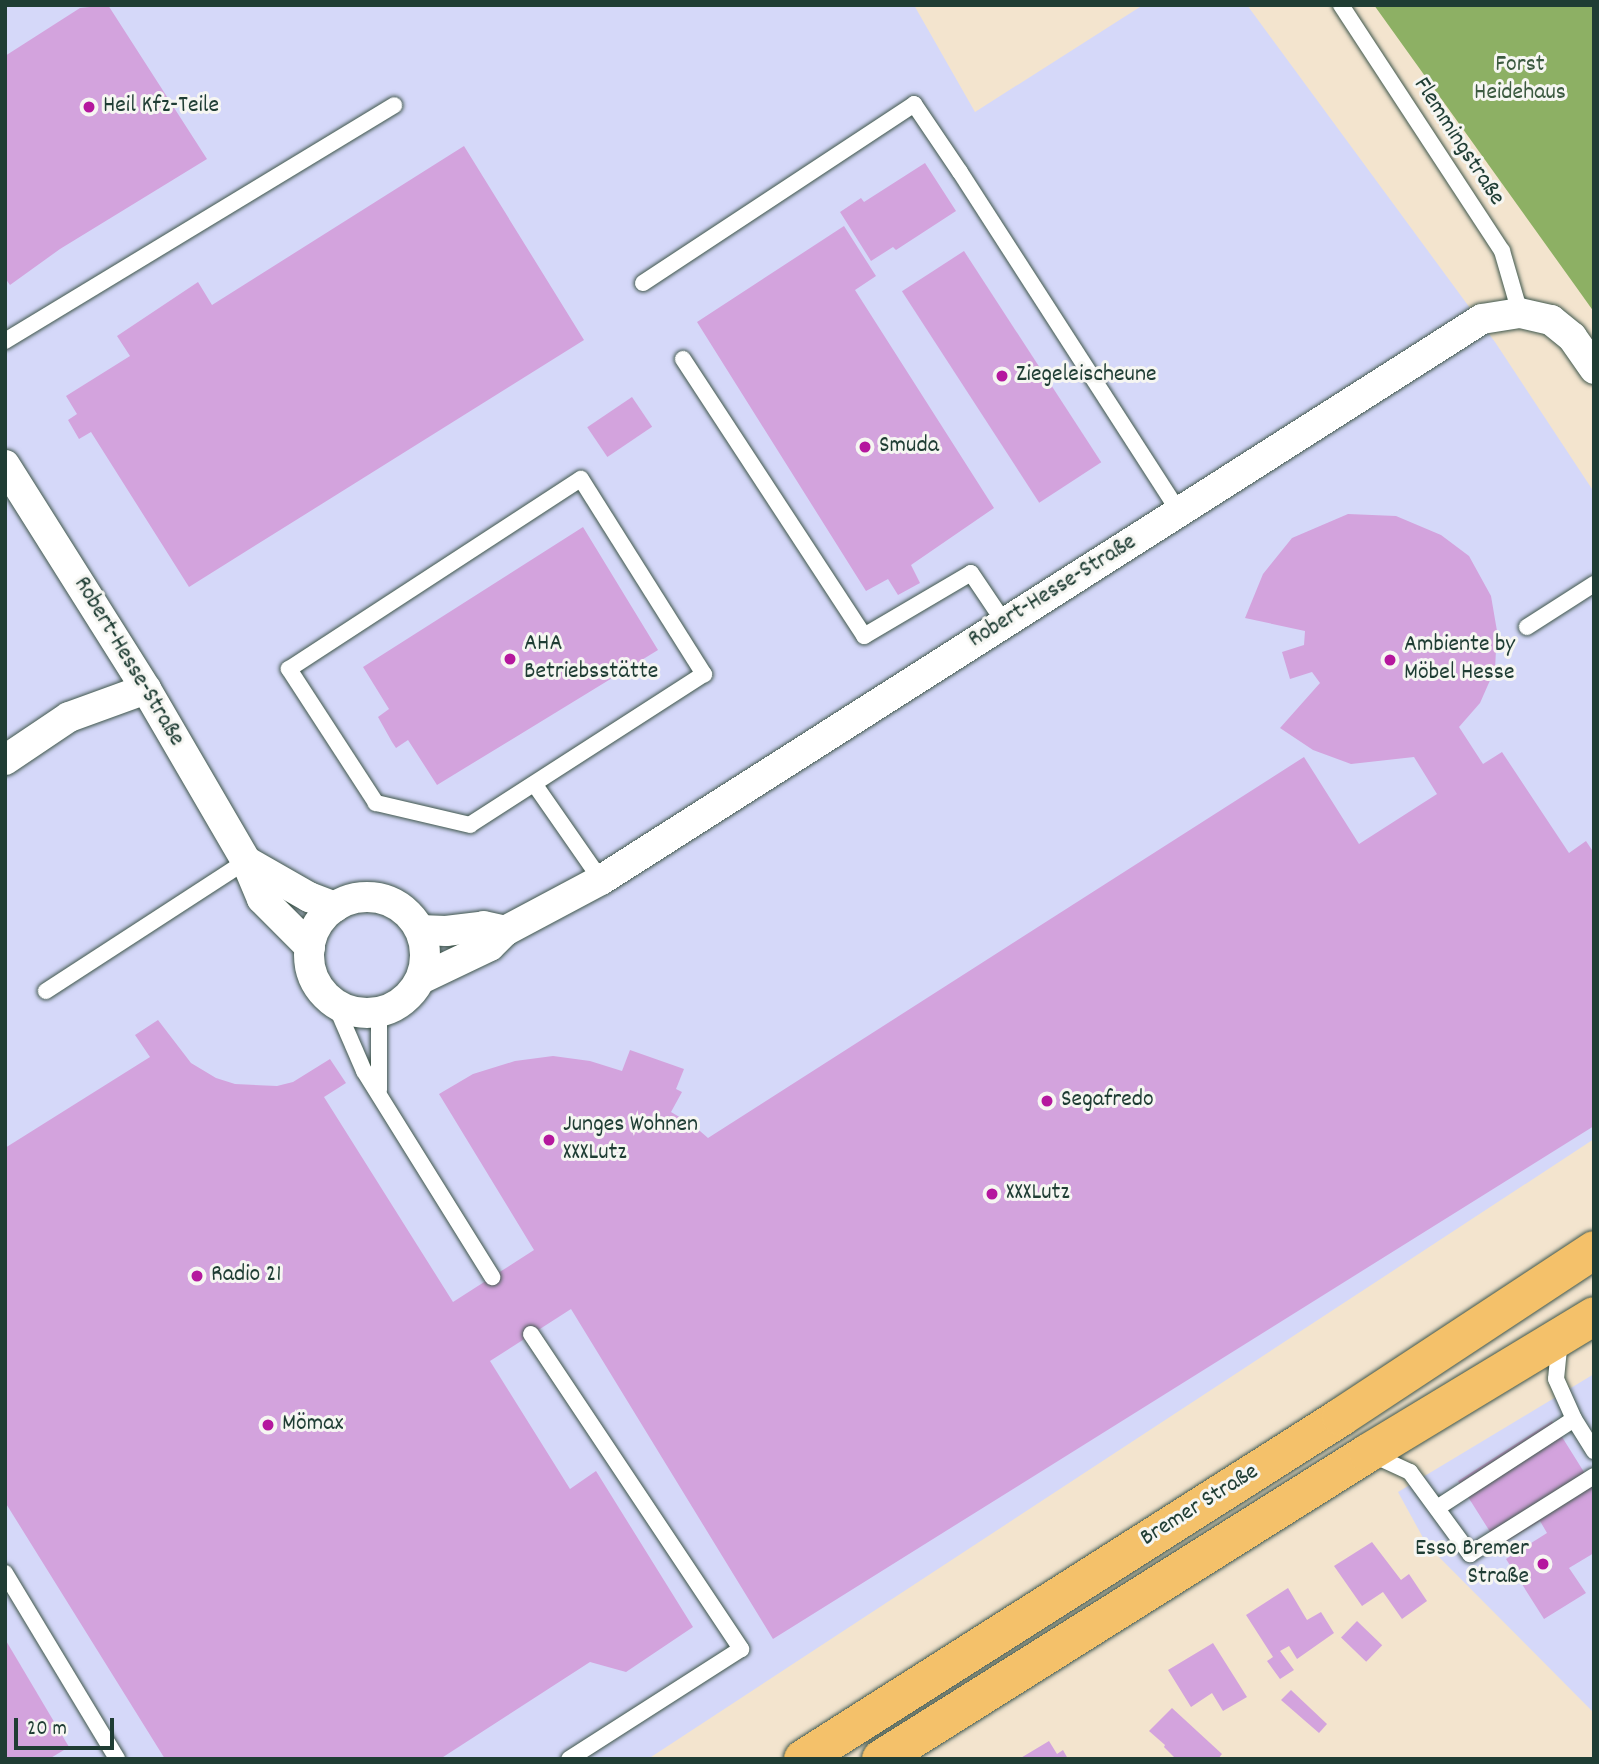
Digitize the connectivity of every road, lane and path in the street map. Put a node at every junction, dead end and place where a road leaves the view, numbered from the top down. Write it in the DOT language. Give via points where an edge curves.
graph roads {
  1 [pos="1341,5"];
  2 [pos="394,105"];
  3 [pos="643,283"];
  4 [pos="1520,313"];
  5 [pos="5,341"];
  6 [pos="683,359"];
  7 [pos="1594,369"];
  8 [pos="5,465"];
  9 [pos="1180,513"];
  10 [pos="1594,584"];
  11 [pos="1004,622"];
  12 [pos="1527,627"];
  13 [pos="146,689"];
  14 [pos="5,760"];
  15 [pos="535,785"];
  16 [pos="246,861"];
  17 [pos="601,880"];
  18 [pos="335,907"];
  19 [pos="420,930"];
  20 [pos="505,931"];
  21 [pos="310,947"];
  22 [pos="421,979"];
  23 [pos="46,991"];
  24 [pos="335,1004"];
  25 [pos="379,1012"];
  26 [pos="379,1090"];
  27 [pos="1594,1250"];
  28 [pos="492,1277"];
  29 [pos="1594,1316"];
  30 [pos="531,1334"];
  31 [pos="1561,1336"];
  32 [pos="1574,1419"];
  33 [pos="1594,1451"];
  34 [pos="1368,1453"];
  35 [pos="1594,1476"];
  36 [pos="1437,1508"];
  37 [pos="5,1573"];
  38 [pos="117,1759"];
  39 [pos="569,1759"];
  40 [pos="803,1759"];
  41 [pos="881,1759"];
  1 -- 4 [label="lane, Flemmingstraße" via="1502,251"];
  2 -- 5 [label="lane"];
  3 -- 9 [label="lane" via="914,104"];
  4 -- 7 [label="street, Robert-Hesse-Straße" via="1551,320 1572,337"];
  4 -- 9 [label="street, Robert-Hesse-Straße" via="1482,319"];
  6 -- 11 [label="lane" via="864,636 971,573"];
  8 -- 13 [label="street, Robert-Hesse-Straße"];
  9 -- 11 [label="street, Robert-Hesse-Straße"];
  10 -- 12 [label="lane"];
  11 -- 17 [label="street, Robert-Hesse-Straße"];
  13 -- 14 [label="street" via="69,717"];
  13 -- 16 [label="street, Robert-Hesse-Straße"];
  15 -- 15 [label="lane" via="704,674 581,479 289,669 376,803 470,825"];
  15 -- 17 [label="lane"];
  16 -- 18 [label="street"];
  16 -- 21 [label="street, Robert-Hesse-Straße" via="262,899"];
  16 -- 23 [label="lane"];
  17 -- 20 [label="street, Robert-Hesse-Straße"];
  18 -- 19 [label="street" via="353,898 392,902 408,913"];
  18 -- 21 [label="street" via="314,932"];
  19 -- 20 [label="street" via="484,926"];
  19 -- 22 [label="street" via="425,946"];
  20 -- 22 [label="street, Robert-Hesse-Straße" via="490,946"];
  21 -- 24 [label="street" via="315,979"];
  22 -- 25 [label="street" via="396,1006"];
  24 -- 25 [label="street" via="356,1012"];
  24 -- 26 [label="lane" via="364,1071"];
  25 -- 26 [label="lane"];
  26 -- 28 [label="lane"];
  27 -- 40 [label="main road, Bremer Straße" via="1341,1417"];
  29 -- 31 [label="main road, Bremer Straße"];
  30 -- 39 [label="lane" via="741,1649"];
  31 -- 32 [label="lane" via="1556,1379"];
  31 -- 34 [label="main road, Bremer Straße"];
  32 -- 33 [label="lane"];
  32 -- 36 [label="lane"];
  34 -- 36 [label="lane" via="1410,1472"];
  34 -- 41 [label="main road, Bremer Straße"];
  35 -- 36 [label="lane" via="1470,1554"];
  37 -- 38 [label="lane"];
}
